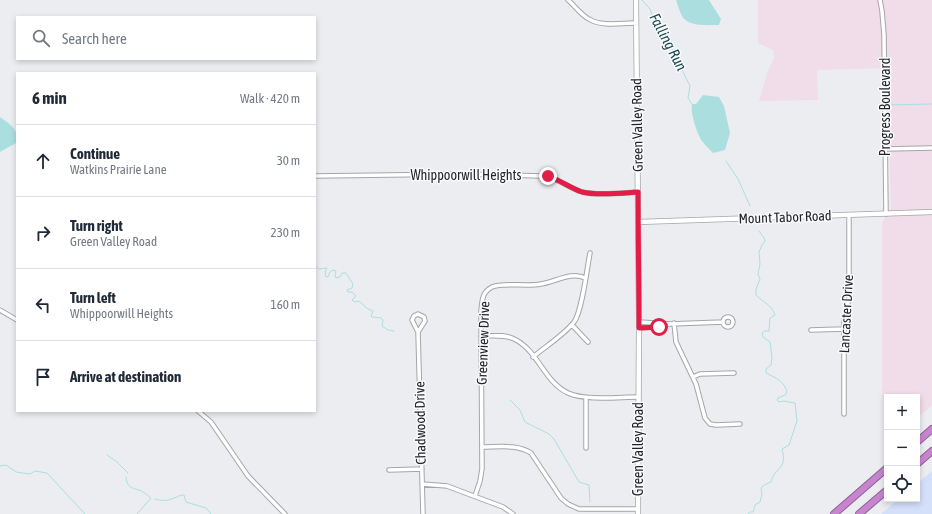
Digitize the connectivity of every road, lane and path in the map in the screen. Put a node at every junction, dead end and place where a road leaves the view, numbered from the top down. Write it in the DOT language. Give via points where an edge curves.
graph roads {
  1 [pos="568,0"];
  2 [pos="636,0"];
  3 [pos="880,0"];
  4 [pos="636,23"];
  5 [pos="932,148"];
  6 [pos="885,149"];
  7 [pos="316,176"];
  8 [pos="638,192"];
  9 [pos="932,212"];
  10 [pos="886,214"];
  11 [pos="849,215"];
  12 [pos="638,222"];
  13 [pos="590,253"];
  14 [pos="585,278"];
  15 [pos="0,310"];
  16 [pos="16,319"];
  17 [pos="723,322"];
  18 [pos="674,323"];
  19 [pos="572,325"];
  20 [pos="639,325"];
  21 [pos="844,329"];
  22 [pos="812,330"];
  23 [pos="418,332"];
  24 [pos="481,336"];
  25 [pos="588,342"];
  26 [pos="533,357"];
  27 [pos="734,373"];
  28 [pos="693,377"];
  29 [pos="586,397"];
  30 [pos="638,397"];
  31 [pos="199,412"];
  32 [pos="844,414"];
  33 [pos="740,424"];
  34 [pos="932,430"];
  35 [pos="920,440"];
  36 [pos="482,447"];
  37 [pos="586,448"];
  38 [pos="932,451"];
  39 [pos="920,461"];
  40 [pos="422,469"];
  41 [pos="389,470"];
  42 [pos="884,471"];
  43 [pos="422,484"];
  44 [pos="884,493"];
  45 [pos="475,496"];
  46 [pos="638,511"];
  47 [pos="285,514"];
  48 [pos="422,514"];
  49 [pos="513,514"];
  50 [pos="834,514"];
  51 [pos="859,514"];
  1 -- 4 [label="street" via="588,19 595,22"];
  2 -- 4 [label="street, Green Valley Road"];
  3 -- 6 [label="street, Progress Boulevard" via="884,36"];
  4 -- 8 [label="street, Green Valley Road"];
  5 -- 6 [label="street"];
  6 -- 10 [label="street, Progress Boulevard"];
  7 -- 8 [label="street, Whippoorwill Heights" via="541,176 553,178 586,193"];
  8 -- 12 [label="street, Green Valley Road"];
  9 -- 10 [label="street, Mount Tabor Road"];
  10 -- 11 [label="street, Mount Tabor Road"];
  11 -- 12 [label="street, Mount Tabor Road"];
  11 -- 21 [label="street, Lancaster Drive" via="849,298"];
  12 -- 20 [label="street, Green Valley Road"];
  13 -- 14 [label="street"];
  14 -- 19 [label="street" via="580,309"];
  14 -- 24 [label="street, Greenview Drive" via="571,276 540,284 491,287 482,301"];
  15 -- 16 [label="street"];
  17 -- 18 [label="street"];
  18 -- 20 [label="street" via="659,327"];
  18 -- 28 [label="street" via="677,346"];
  19 -- 25 [label="street"];
  19 -- 26 [label="street"];
  20 -- 30 [label="street, Green Valley Road"];
  21 -- 22 [label="street"];
  21 -- 32 [label="street, Lancaster Drive"];
  23 -- 23 [label="street, Chadwood Drive" via="425,321 424,317 418,314 412,320"];
  23 -- 40 [label="street, Chadwood Drive"];
  24 -- 26 [label="street" via="514,339"];
  24 -- 36 [label="street, Greenview Drive"];
  26 -- 29 [label="street" via="559,388 573,395"];
  27 -- 28 [label="street" via="700,374"];
  28 -- 33 [label="street" via="707,421 716,425"];
  29 -- 30 [label="street"];
  29 -- 37 [label="street"];
  30 -- 46 [label="street, Green Valley Road"];
  31 -- 47 [label="street" via="211,422 248,476"];
  34 -- 35 [label="highway"];
  36 -- 45 [label="street, Greenview Drive" via="481,478"];
  36 -- 46 [label="street" via="515,447 531,453 561,498 571,506 580,509"];
  38 -- 39 [label="highway"];
  40 -- 41 [label="street"];
  40 -- 43 [label="street, Chadwood Drive"];
  42 -- 50 [label="highway"];
  43 -- 45 [label="street" via="443,485"];
  43 -- 48 [label="street, Chadwood Drive"];
  44 -- 51 [label="highway"];
  45 -- 49 [label="street" via="503,507"];
}
